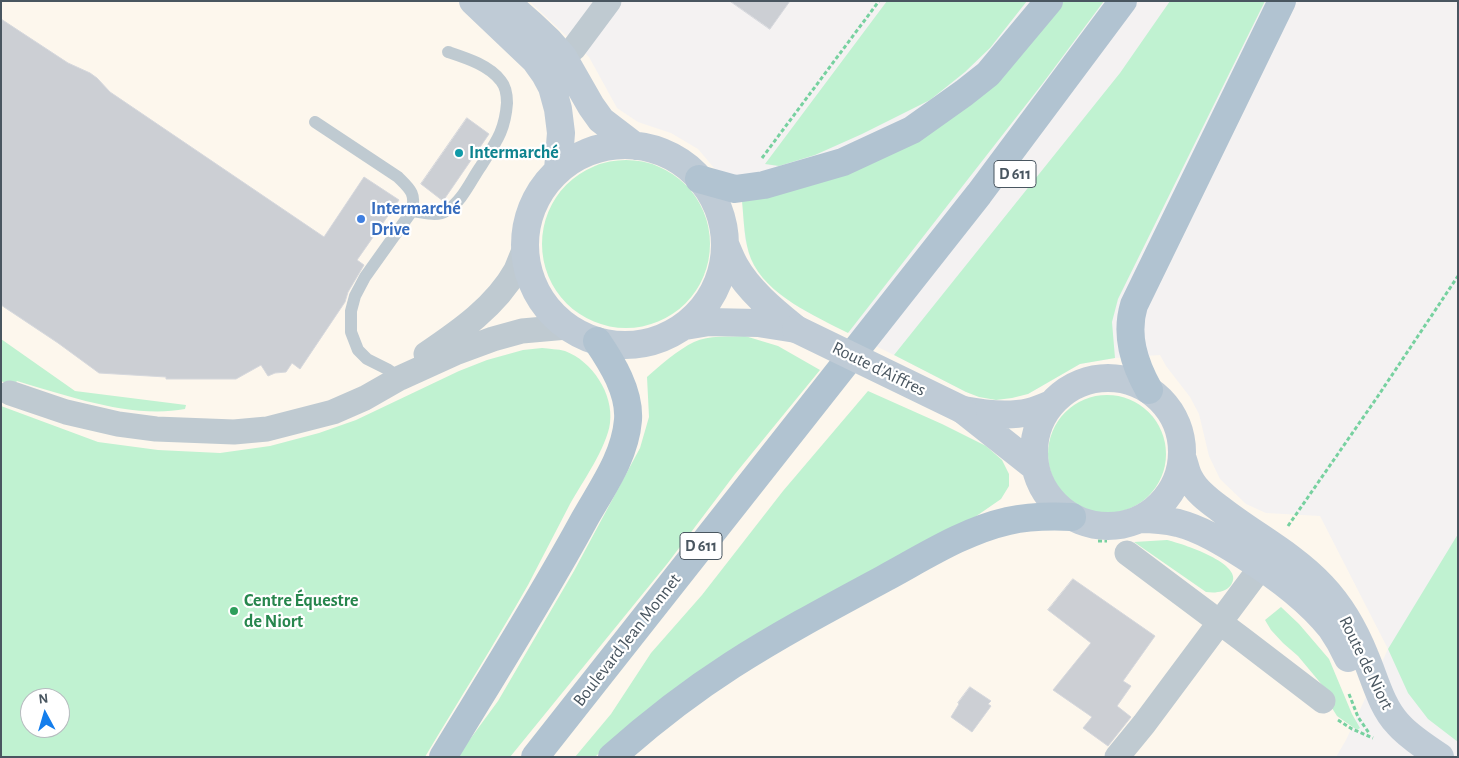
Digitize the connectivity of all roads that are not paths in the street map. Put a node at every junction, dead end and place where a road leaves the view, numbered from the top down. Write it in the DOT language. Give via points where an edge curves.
graph roads {
  1 [pos="473,1"];
  2 [pos="505,1"];
  3 [pos="609,1"];
  4 [pos="1049,1"];
  5 [pos="1123,1"];
  6 [pos="1140,1"];
  7 [pos="1282,1"];
  8 [pos="448,52"];
  9 [pos="563,57"];
  10 [pos="315,122"];
  11 [pos="635,146"];
  12 [pos="558,170"];
  13 [pos="699,179"];
  14 [pos="412,211"];
  15 [pos="725,244"];
  16 [pos="525,248"];
  17 [pos="685,326"];
  18 [pos="567,327"];
  19 [pos="796,329"];
  20 [pos="875,337"];
  21 [pos="597,341"];
  22 [pos="400,378"];
  23 [pos="1150,390"];
  24 [pos="10,393"];
  25 [pos="1051,404"];
  26 [pos="963,410"];
  27 [pos="1182,457"];
  28 [pos="1035,468"];
  29 [pos="1072,517"];
  30 [pos="1140,519"];
  31 [pos="1121,548"];
  32 [pos="1267,557"];
  33 [pos="1219,622"];
  34 [pos="1323,700"];
  35 [pos="443,757"];
  36 [pos="535,757"];
  37 [pos="552,757"];
  38 [pos="612,757"];
  39 [pos="1117,757"];
  40 [pos="1417,757"];
  41 [pos="1440,757"];
  1 -- 12 [label="main road" via="535,60 552,87 561,133"];
  2 -- 9 [label="main road"];
  3 -- 9 [label="street" via="574,48"];
  4 -- 13 [label="main road" via="988,74 912,130 844,162 764,185 735,189"];
  5 -- 20 [label="main road, D 611"];
  6 -- 20 [label="main road, D 611" via="1004,189"];
  7 -- 23 [label="main road" via="1134,305 1130,318 1134,358"];
  8 -- 14 [label="lane" via="473,61 498,77 506,90 506,117 498,138 451,208 438,214"];
  9 -- 11 [label="main road" via="602,120"];
  10 -- 14 [label="lane" via="398,177 412,193"];
  11 -- 12 [label="main road" via="596,150"];
  11 -- 13 [label="main road" via="670,156"];
  12 -- 16 [label="main road" via="545,184 534,204"];
  13 -- 15 [label="main road" via="718,209"];
  14 -- 22 [label="lane" via="365,277 351,311 351,332 358,350"];
  15 -- 17 [label="main road" via="723,266 716,287"];
  15 -- 19 [label="main road, Route d'Aiffres" via="752,289"];
  16 -- 18 [label="main road" via="528,271 537,293 550,312"];
  16 -- 22 [label="street" via="516,270 483,311 423,356"];
  17 -- 19 [label="main road, Route d'Aiffres" via="709,322 758,323"];
  17 -- 21 [label="main road" via="645,343 621,345"];
  18 -- 21 [label="main road"];
  18 -- 22 [label="street" via="522,331 493,339"];
  19 -- 26 [label="main road, Route d'Aiffres, bridge"];
  20 -- 36 [label="main road, Boulevard Jean Monnet / D 611"];
  20 -- 37 [label="main road, Boulevard Jean Monnet / D 611"];
  21 -- 35 [label="main road" via="610,360 625,395 628,418 625,441 616,464 550,583"];
  22 -- 24 [label="street" via="334,412 267,429 234,432 118,424 66,412"];
  23 -- 25 [label="main road" via="1134,382 1098,378 1080,383"];
  23 -- 27 [label="main road" via="1175,419"];
  25 -- 26 [label="main road, Route d'Aiffres" via="1010,414"];
  25 -- 28 [label="main road" via="1036,434"];
  26 -- 28 [label="main road, Route d'Aiffres"];
  27 -- 30 [label="main road" via="1174,487 1153,511"];
  27 -- 32 [label="main road" via="1190,479 1200,492 1229,516"];
  28 -- 29 [label="main road" via="1049,496"];
  29 -- 30 [label="main road" via="1092,524 1113,526"];
  29 -- 38 [label="main road" via="1030,517 1007,521 958,538 732,665 661,715"];
  30 -- 32 [label="main road" via="1179,523"];
  31 -- 33 [label="street"];
  32 -- 33 [label="street"];
  32 -- 40 [label="main road, Route de Niort" via="1286,585 1306,602 1341,643 1375,721 1392,740"];
  32 -- 41 [label="main road, Route de Niort" via="1293,559 1322,586 1356,636 1388,712 1409,735"];
  33 -- 34 [label="street"];
  33 -- 39 [label="street"];
}
